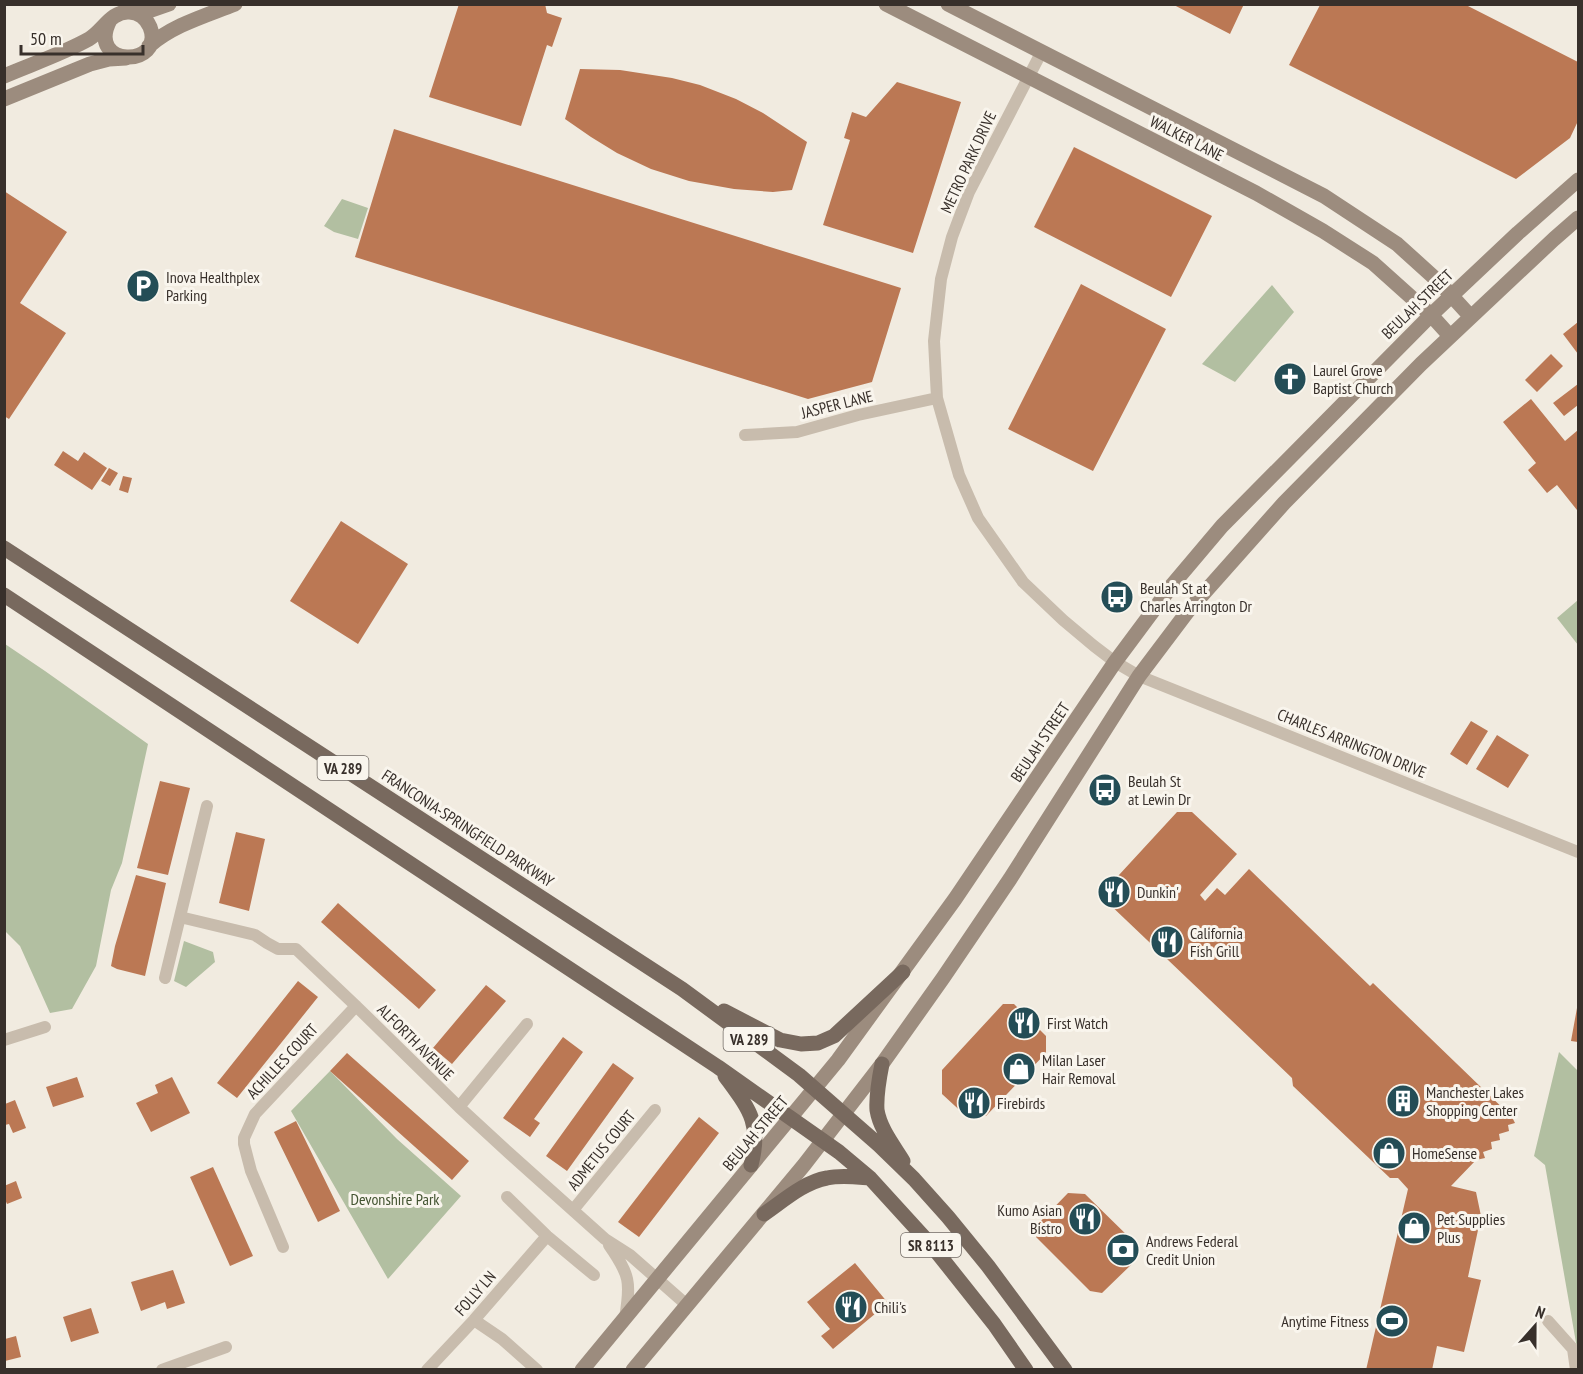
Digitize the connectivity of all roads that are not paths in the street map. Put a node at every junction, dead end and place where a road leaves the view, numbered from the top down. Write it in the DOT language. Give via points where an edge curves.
graph roads {
  1 [pos="169,4"];
  2 [pos="235,4"];
  3 [pos="886,4"];
  4 [pos="948,4"];
  5 [pos="131,12"];
  6 [pos="110,20"];
  7 [pos="149,46"];
  8 [pos="1042,51"];
  9 [pos="127,58"];
  10 [pos="4,76"];
  11 [pos="1028,76"];
  12 [pos="4,99"];
  13 [pos="1578,180"];
  14 [pos="1578,218"];
  15 [pos="1452,295"];
  16 [pos="1431,315"];
  17 [pos="1471,317"];
  18 [pos="1450,336"];
  19 [pos="937,398"];
  20 [pos="745,435"];
  21 [pos="4,548"];
  22 [pos="4,595"];
  23 [pos="1115,662"];
  24 [pos="1139,676"];
  25 [pos="207,806"];
  26 [pos="1578,852"];
  27 [pos="180,917"];
  28 [pos="903,972"];
  29 [pos="165,978"];
  30 [pos="682,989"];
  31 [pos="356,1006"];
  32 [pos="527,1024"];
  33 [pos="45,1027"];
  34 [pos="4,1040"];
  35 [pos="882,1064"];
  36 [pos="718,1067"];
  37 [pos="815,1089"];
  38 [pos="459,1107"];
  39 [pos="655,1110"];
  40 [pos="844,1114"];
  41 [pos="791,1118"];
  42 [pos="823,1140"];
  43 [pos="751,1165"];
  44 [pos="870,1178"];
  45 [pos="914,1179"];
  46 [pos="507,1197"];
  47 [pos="573,1210"];
  48 [pos="764,1214"];
  49 [pos="547,1236"];
  50 [pos="605,1239"];
  51 [pos="283,1247"];
  52 [pos="594,1275"];
  53 [pos="657,1279"];
  54 [pos="688,1306"];
  55 [pos="625,1318"];
  56 [pos="474,1320"];
  57 [pos="1548,1321"];
  58 [pos="226,1347"];
  59 [pos="162,1370"];
  60 [pos="427,1370"];
  61 [pos="537,1370"];
  62 [pos="582,1370"];
  63 [pos="633,1370"];
  64 [pos="1026,1370"];
  65 [pos="1065,1370"];
  66 [pos="1576,1370"];
  1 -- 5 [label="main road" via="146,12"];
  2 -- 7 [label="main road" via="170,30"];
  3 -- 11 [label="main road, WALKER LANE"];
  4 -- 8 [label="main road, WALKER LANE"];
  5 -- 6 [label="main road"];
  5 -- 7 [label="main road" via="145,18 149,25"];
  6 -- 9 [label="main road" via="106,43 116,55"];
  6 -- 10 [label="main road" via="95,36 80,44"];
  7 -- 9 [label="main road" via="138,56"];
  8 -- 11 [label="street, METRO PARK DRIVE"];
  8 -- 15 [label="main road, WALKER LANE" via="1324,196 1397,244"];
  9 -- 12 [label="main road" via="90,64"];
  11 -- 16 [label="main road, WALKER LANE" via="1323,231 1373,264"];
  11 -- 19 [label="street, METRO PARK DRIVE" via="969,192 952,237 941,279 934,341"];
  13 -- 15 [label="main road, BEULAH STREET"];
  14 -- 17 [label="main road"];
  15 -- 16 [label="main road, BEULAH STREET"];
  15 -- 17 [label="main road, WALKER LANE"];
  16 -- 18 [label="main road, WALKER LANE"];
  16 -- 23 [label="main road, BEULAH STREET" via="1222,526"];
  17 -- 18 [label="main road"];
  18 -- 24 [label="main road" via="1284,503 1188,611"];
  19 -- 20 [label="street, JASPER LANE" via="796,432"];
  19 -- 23 [label="street, METRO PARK DRIVE" via="960,475 978,518 1023,582"];
  21 -- 30 [label="main road, FRANCONIA-SPRINGFIELD PARKWAY / VA 289"];
  22 -- 36 [label="main road, VA 289"];
  23 -- 24 [label="street, CHARLES ARRINGTON DRIVE"];
  23 -- 28 [label="main road, BEULAH STREET"];
  24 -- 26 [label="street, CHARLES ARRINGTON DRIVE"];
  24 -- 35 [label="main road" via="1010,879"];
  25 -- 27 [label="street"];
  27 -- 29 [label="street"];
  27 -- 31 [label="street, ALFORTH AVENUE" via="255,935 279,949 296,949"];
  28 -- 30 [label="main road" via="834,1036 810,1044 774,1038"];
  28 -- 37 [label="main road, BEULAH STREET"];
  30 -- 37 [label="main road, FRANCONIA-SPRINGFIELD PARKWAY / VA 289"];
  31 -- 38 [label="street, ALFORTH AVENUE"];
  31 -- 51 [label="street, ACHILLES COURT" via="255,1114 244,1138 251,1171"];
  32 -- 38 [label="street"];
  33 -- 34 [label="street"];
  35 -- 40 [label="main road"];
  35 -- 45 [label="main road" via="879,1119"];
  36 -- 41 [label="main road, VA 289"];
  36 -- 43 [label="main road" via="753,1120 756,1135"];
  37 -- 40 [label="main road, SR 8113"];
  37 -- 41 [label="main road, BEULAH STREET"];
  38 -- 47 [label="street, ALFORTH AVENUE"];
  39 -- 47 [label="street, ADMETUS COURT"];
  40 -- 42 [label="main road"];
  40 -- 45 [label="main road, SR 8113"];
  41 -- 42 [label="main road, SR 8113"];
  41 -- 43 [label="main road, BEULAH STREET"];
  42 -- 44 [label="main road, SR 8113"];
  42 -- 48 [label="main road"];
  43 -- 53 [label="main road, BEULAH STREET"];
  44 -- 48 [label="main road" via="820,1180"];
  44 -- 64 [label="main road, SR 8113" via="932,1246"];
  45 -- 65 [label="main road, SR 8113" via="988,1266"];
  46 -- 49 [label="street"];
  47 -- 50 [label="street, ALFORTH AVENUE"];
  48 -- 54 [label="main road"];
  49 -- 52 [label="street"];
  49 -- 56 [label="street, FOLLY LN"];
  50 -- 53 [label="street, ALFORTH AVENUE"];
  50 -- 55 [label="street, ALFORTH AVENUE" via="627,1273"];
  53 -- 54 [label="street, ALFORTH AVENUE"];
  53 -- 55 [label="main road, BEULAH STREET"];
  54 -- 63 [label="main road"];
  55 -- 62 [label="main road, BEULAH STREET"];
  56 -- 60 [label="street, FOLLY LN"];
  56 -- 61 [label="street"];
  57 -- 66 [label="street" via="1573,1349"];
  58 -- 59 [label="street"];
}
